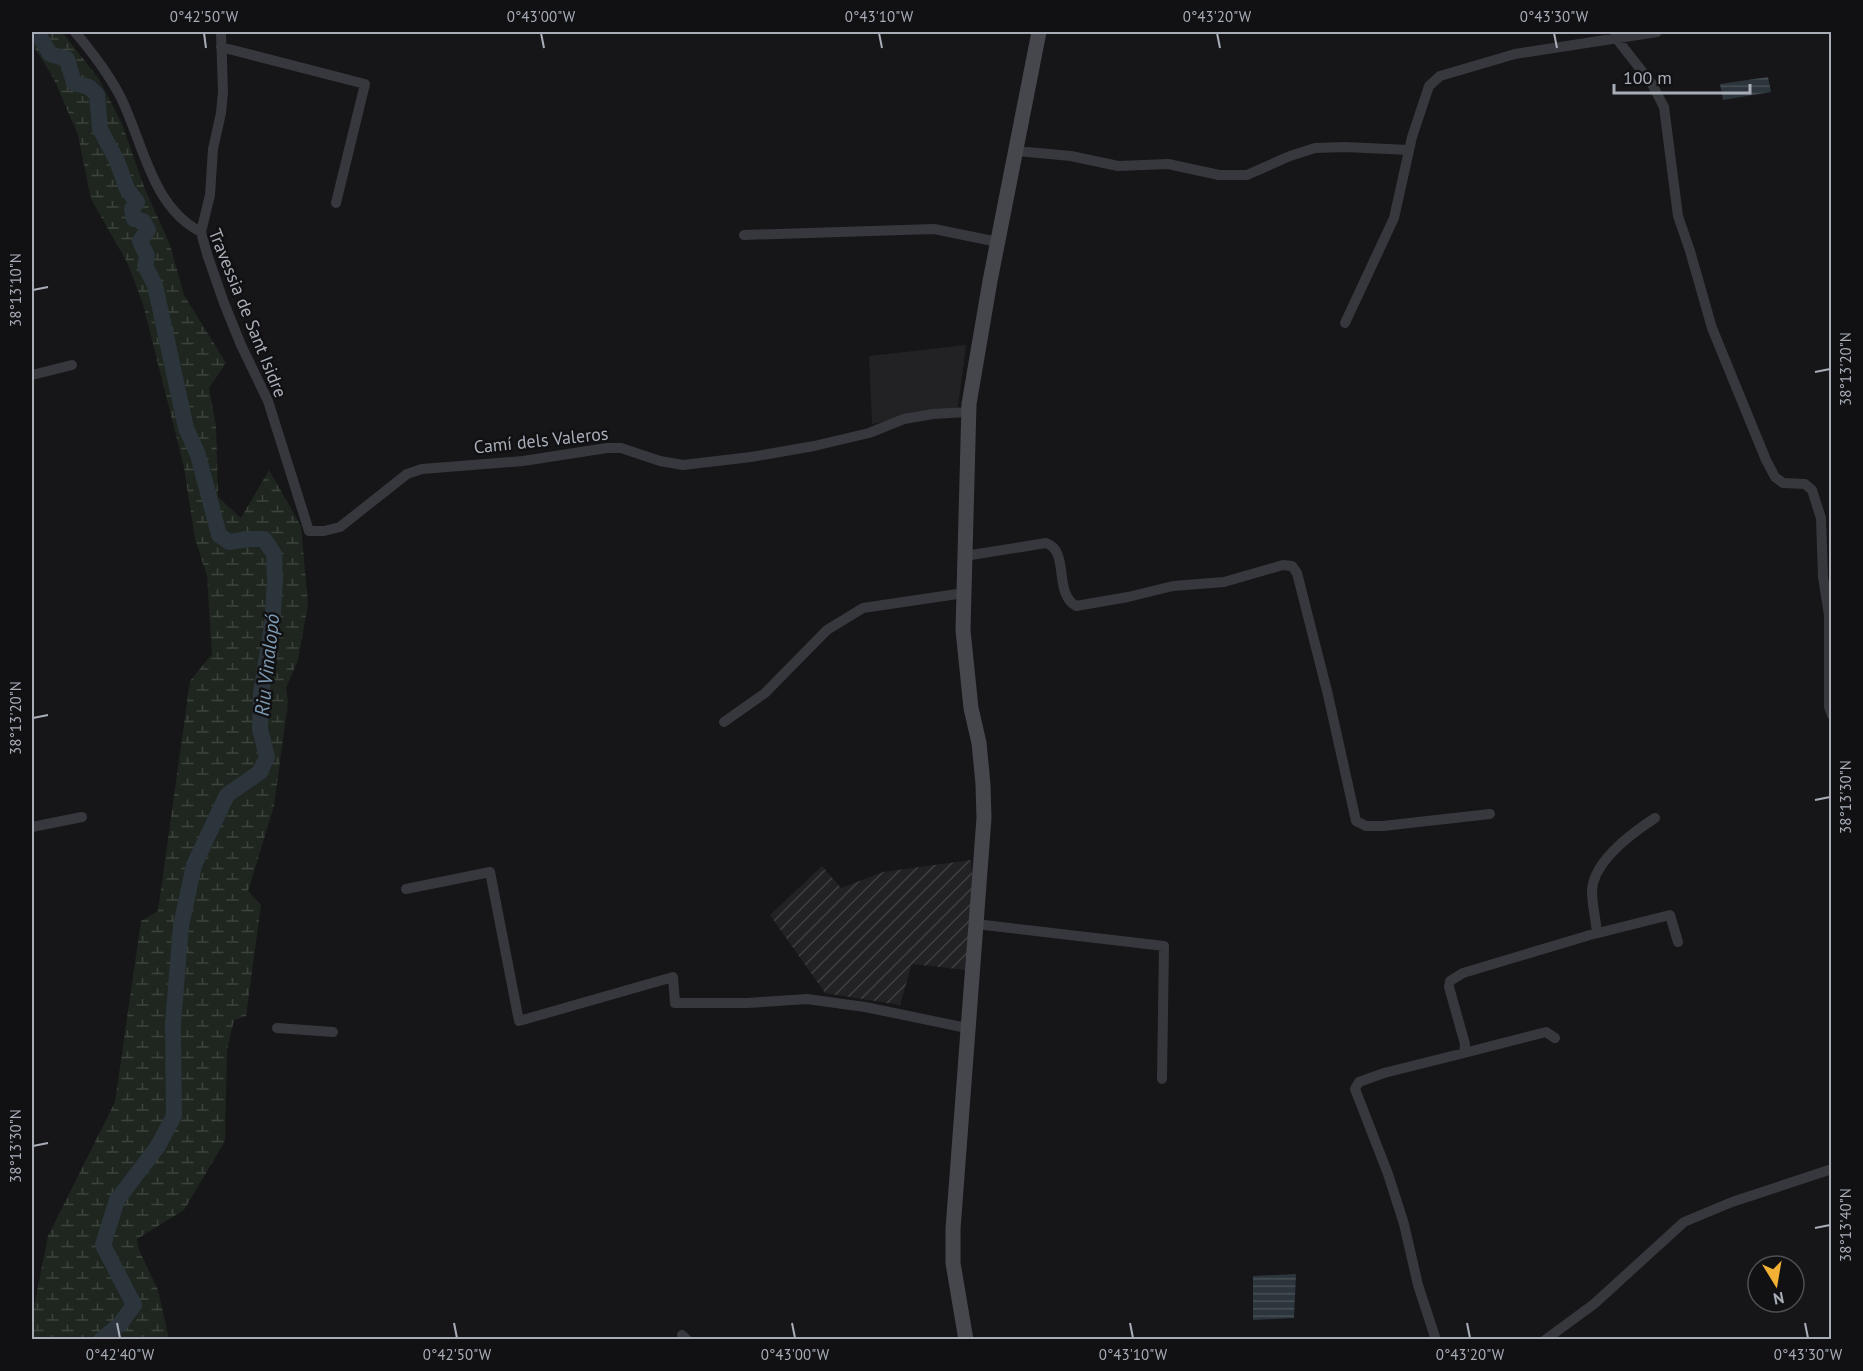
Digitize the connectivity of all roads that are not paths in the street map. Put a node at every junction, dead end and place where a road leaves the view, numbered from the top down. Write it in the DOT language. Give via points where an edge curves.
graph roads {
  1 [pos="75,32"];
  2 [pos="221,32"];
  3 [pos="1039,32"];
  4 [pos="1657,32"];
  5 [pos="1616,35"];
  6 [pos="221,47"];
  7 [pos="1409,150"];
  8 [pos="1015,151"];
  9 [pos="336,203"];
  10 [pos="201,232"];
  11 [pos="744,235"];
  12 [pos="998,242"];
  13 [pos="1345,323"];
  14 [pos="72,365"];
  15 [pos="32,375"];
  16 [pos="968,412"];
  17 [pos="309,531"];
  18 [pos="964,556"];
  19 [pos="964,593"];
  20 [pos="1832,715"];
  21 [pos="724,722"];
  22 [pos="1490,814"];
  23 [pos="82,817"];
  24 [pos="1655,818"];
  25 [pos="32,827"];
  26 [pos="406,889"];
  27 [pos="976,924"];
  28 [pos="1597,933"];
  29 [pos="1678,942"];
  30 [pos="277,1028"];
  31 [pos="967,1028"];
  32 [pos="333,1032"];
  33 [pos="1555,1038"];
  34 [pos="1464,1053"];
  35 [pos="1162,1079"];
  36 [pos="1832,1169"];
  37 [pos="966,1340"];
  38 [pos="1436,1340"];
  39 [pos="1545,1340"];
  1 -- 10 [label="street, Travessia de Sant Isidre" via="97,58 120,96 148,165 172,208"];
  2 -- 6 [label="street"];
  3 -- 8 [label="main road"];
  4 -- 5 [label="street"];
  5 -- 7 [label="street" via="1515,54 1440,76 1430,86"];
  5 -- 20 [label="street" via="1664,107 1678,216 1712,328 1766,460 1783,483 1805,484 1812,490 1821,518"];
  6 -- 9 [label="street" via="365,84"];
  6 -- 10 [label="street" via="221,113"];
  7 -- 8 [label="street" via="1315,148 1247,175 1219,175 1168,164 1118,166 1071,156"];
  7 -- 13 [label="street" via="1394,218"];
  8 -- 12 [label="main road"];
  10 -- 17 [label="street, Travessia de Sant Isidre" via="224,303 268,401"];
  11 -- 12 [label="street" via="934,229"];
  12 -- 16 [label="main road"];
  14 -- 15 [label="street"];
  16 -- 17 [label="street, Camí dels Valeros" via="904,419 869,433 814,446 683,465 621,448 607,448 524,461 422,468 407,474 340,527"];
  16 -- 18 [label="main road"];
  18 -- 19 [label="main road"];
  18 -- 22 [label="street" via="1053,545 1065,592 1069,602 1076,606 1173,586 1224,582 1283,565 1292,566 1328,694 1356,821 1366,826 1383,826"];
  19 -- 21 [label="street" via="863,608 827,630 765,693"];
  19 -- 27 [label="main road" via="966,666 983,784"];
  23 -- 25 [label="street"];
  24 -- 28 [label="street" via="1626,837 1596,873 1592,890"];
  26 -- 31 [label="street" via="490,872 519,1021 673,977 675,1004 807,999 865,1006"];
  27 -- 31 [label="main road"];
  27 -- 35 [label="street" via="1164,946"];
  28 -- 29 [label="street" via="1670,915"];
  28 -- 34 [label="street" via="1463,973 1450,981"];
  30 -- 32 [label="street"];
  31 -- 37 [label="main road" via="952,1246"];
  33 -- 34 [label="street" via="1546,1032"];
  34 -- 38 [label="street" via="1384,1073 1359,1082 1355,1089 1404,1224"];
  36 -- 39 [label="street" via="1684,1222 1594,1305"];
}
